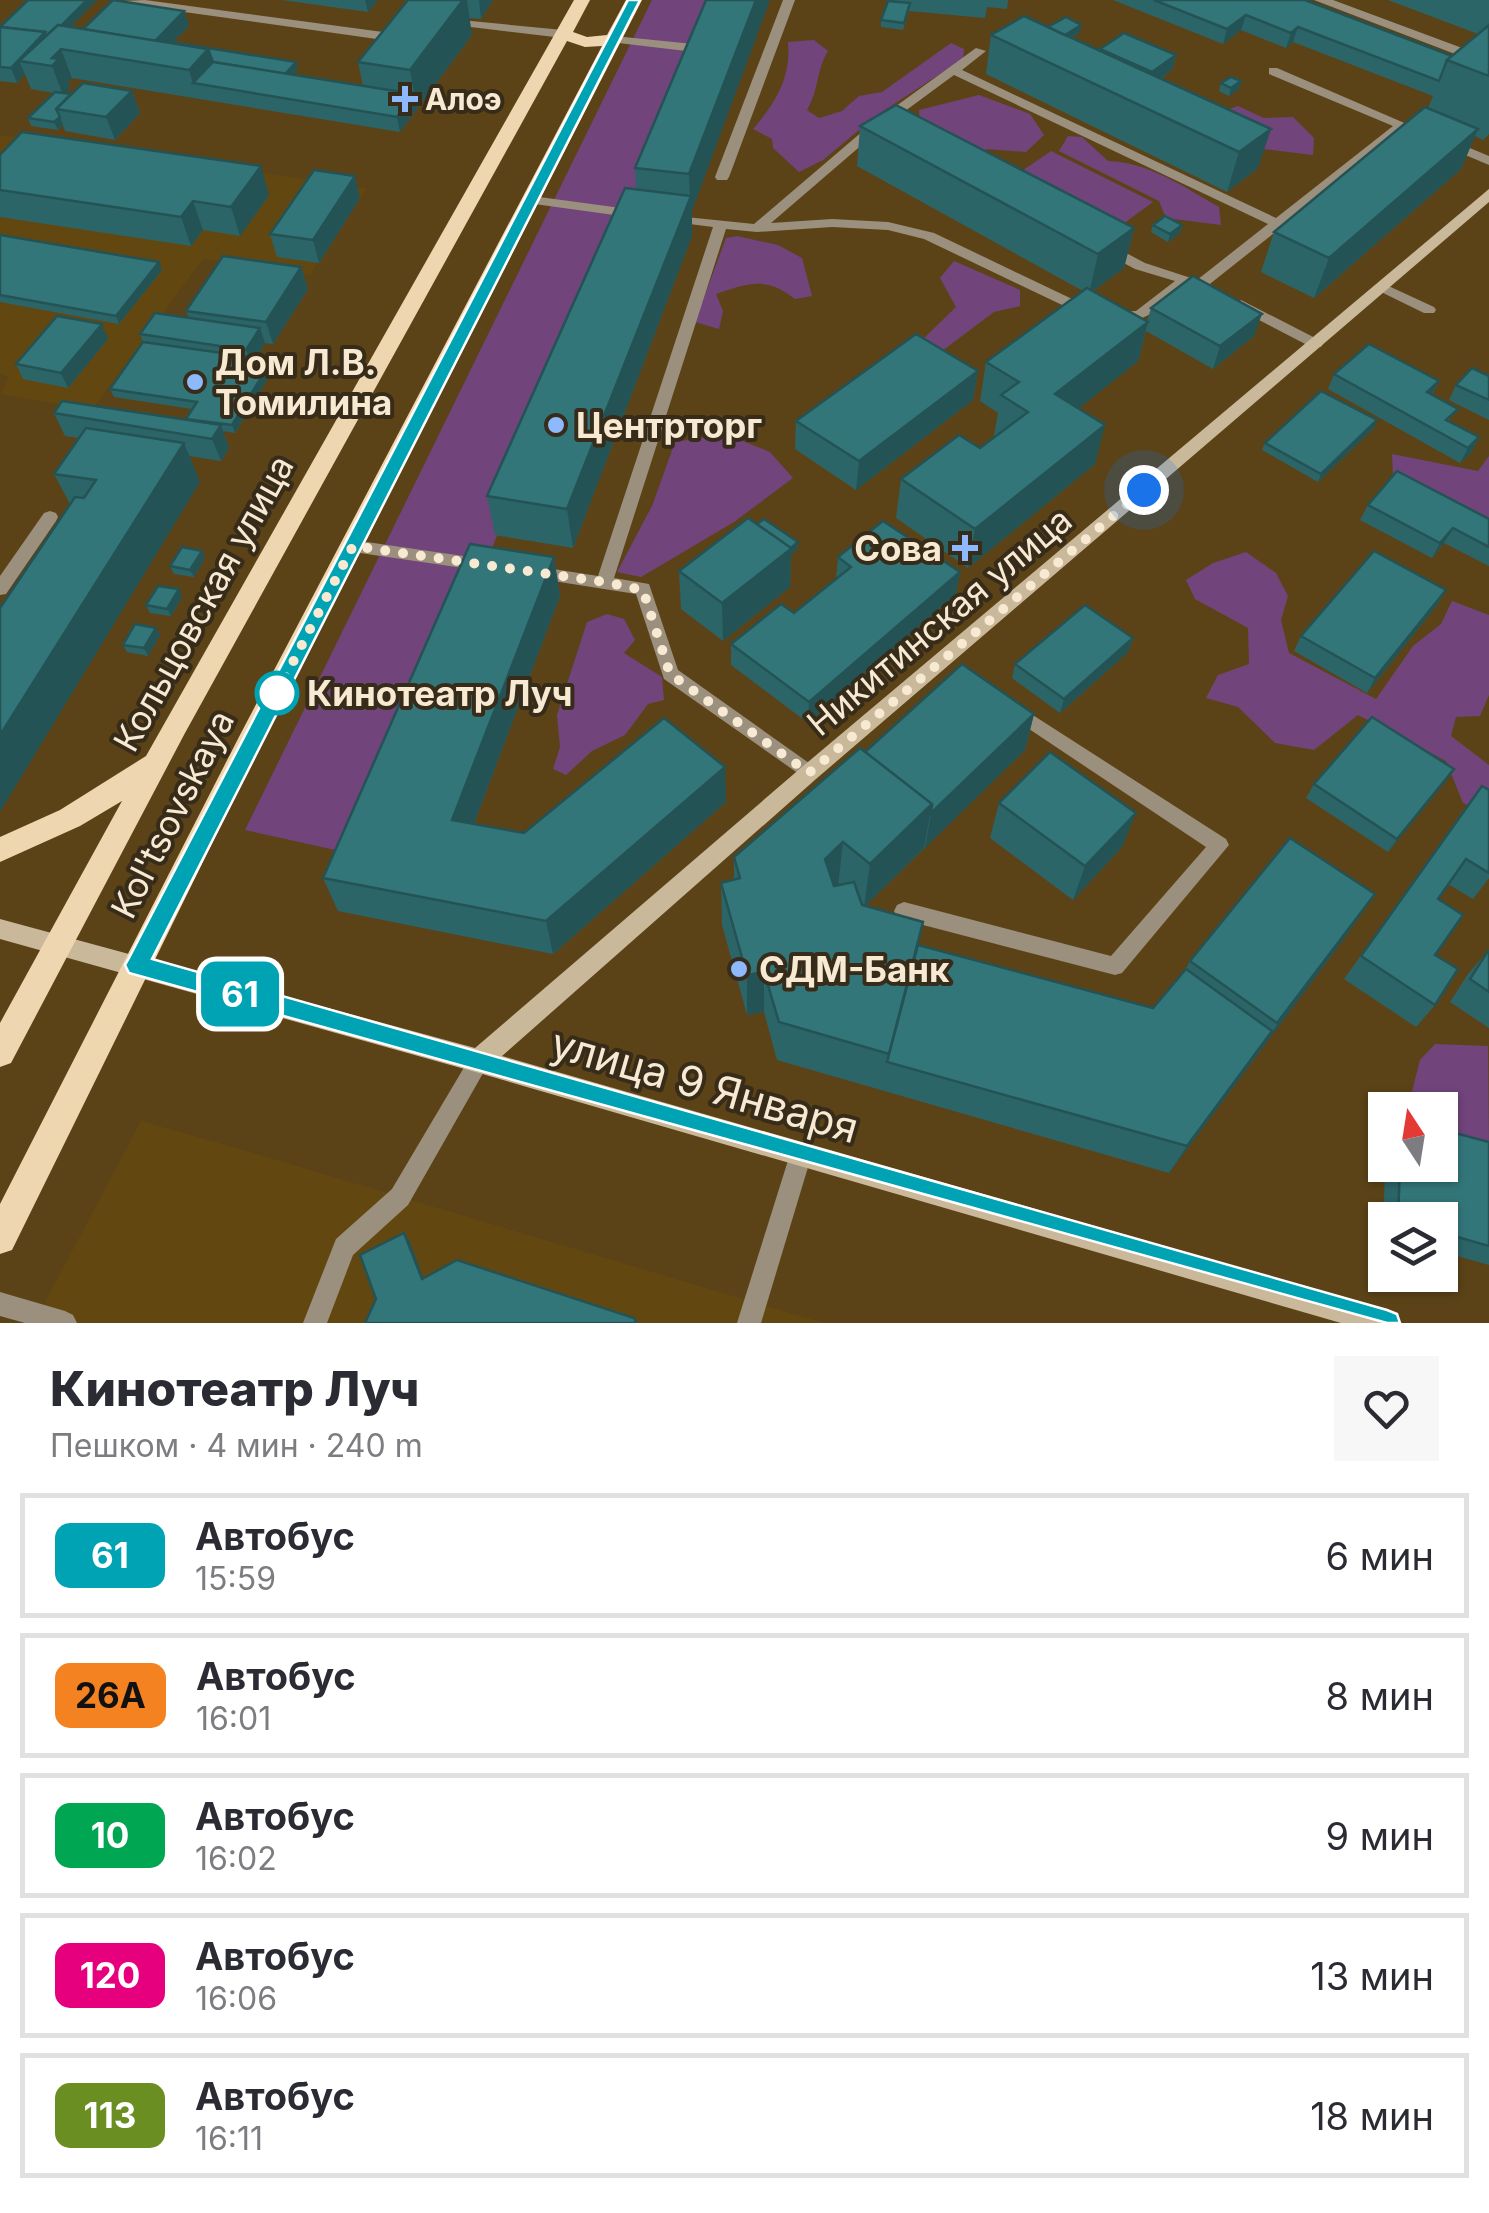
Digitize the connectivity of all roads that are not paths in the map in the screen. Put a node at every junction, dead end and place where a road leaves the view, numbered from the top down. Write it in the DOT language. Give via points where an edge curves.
graph roads {
  1 [pos="582,0"];
  2 [pos="634,0"];
  3 [pos="789,0"];
  4 [pos="1321,0"];
  5 [pos="127,1"];
  6 [pos="431,20"];
  7 [pos="563,34"];
  8 [pos="614,40"];
  9 [pos="703,49"];
  10 [pos="388,50"];
  11 [pos="980,52"];
  12 [pos="750,54"];
  13 [pos="769,57"];
  14 [pos="1489,63"];
  15 [pos="953,70"];
  16 [pos="1274,71"];
  17 [pos="1402,124"];
  18 [pos="874,128"];
  19 [pos="1420,132"];
  20 [pos="888,135"];
  21 [pos="1438,140"];
  22 [pos="1489,161"];
  23 [pos="722,177"];
  24 [pos="1487,198"];
  25 [pos="532,200"];
  26 [pos="721,224"];
  27 [pos="1277,224"];
  28 [pos="757,228"];
  29 [pos="1090,240"];
  30 [pos="1193,282"];
  31 [pos="1382,287"];
  32 [pos="1430,310"];
  33 [pos="1316,344"];
  34 [pos="50,517"];
  35 [pos="353,546"];
  36 [pos="604,582"];
  37 [pos="0,589"];
  38 [pos="994,696"];
  39 [pos="176,726"];
  40 [pos="809,773"];
  41 [pos="0,850"];
  42 [pos="904,911"];
  43 [pos="0,929"];
  44 [pos="58,944"];
  45 [pos="137,965"];
  46 [pos="0,1053"];
  47 [pos="479,1061"];
  48 [pos="801,1154"];
  49 [pos="0,1238"];
  50 [pos="0,1304"];
  51 [pos="65,1323"];
  52 [pos="315,1323"];
  53 [pos="749,1323"];
  54 [pos="1387,1323"];
  1 -- 7 [label="main road, Кольцовская улица"];
  2 -- 8 [label="main road, Kol'tsovskaya"];
  3 -- 13 [label="lane"];
  4 -- 14 [label="street"];
  5 -- 10 [label="lane" via="402,33"];
  6 -- 7 [label="lane"];
  7 -- 8 [label="main road" via="585,42"];
  7 -- 39 [label="main road, Кольцовская улица"];
  8 -- 9 [label="lane"];
  8 -- 25 [label="main road, Kol'tsovskaya"];
  11 -- 15 [label="lane"];
  12 -- 13 [label="lane"];
  13 -- 23 [label="lane"];
  15 -- 18 [label="lane"];
  15 -- 27 [label="lane"];
  16 -- 17 [label="lane"];
  17 -- 19 [label="lane"];
  17 -- 27 [label="lane"];
  18 -- 20 [label="lane"];
  18 -- 28 [label="lane"];
  21 -- 22 [label="lane"];
  24 -- 31 [label="street, Никитинская улица"];
  25 -- 26 [label="lane"];
  25 -- 35 [label="main road, Kol'tsovskaya"];
  26 -- 28 [label="lane"];
  26 -- 36 [label="lane"];
  27 -- 30 [label="lane"];
  28 -- 30 [label="lane" via="851,224 929,236 1108,318 1140,316"];
  29 -- 30 [label="lane" via="1140,266"];
  30 -- 33 [label="lane"];
  31 -- 32 [label="lane"];
  31 -- 33 [label="street, Никитинская улица"];
  33 -- 40 [label="street, Никитинская улица" via="949,666"];
  34 -- 37 [label="lane"];
  35 -- 36 [label="lane"];
  35 -- 45 [label="main road, Kol'tsovskaya"];
  36 -- 40 [label="lane" via="643,590 670,674"];
  38 -- 42 [label="lane" via="1220,845 1115,966"];
  39 -- 41 [label="main road" via="141,776"];
  39 -- 44 [label="main road, Кольцовская улица"];
  40 -- 47 [label="street, Никитинская улица"];
  43 -- 44 [label="street, улица 9 Января"];
  44 -- 45 [label="street, улица 9 Января"];
  44 -- 46 [label="main road, Кольцовская улица"];
  45 -- 47 [label="street, улица 9 Января"];
  45 -- 49 [label="main road, Kol'tsovskaya"];
  47 -- 48 [label="street, улица 9 Января"];
  47 -- 52 [label="lane" via="400,1197 344,1247"];
  48 -- 53 [label="lane"];
  48 -- 54 [label="street, улица 9 Января"];
  50 -- 51 [label="lane"];
}
